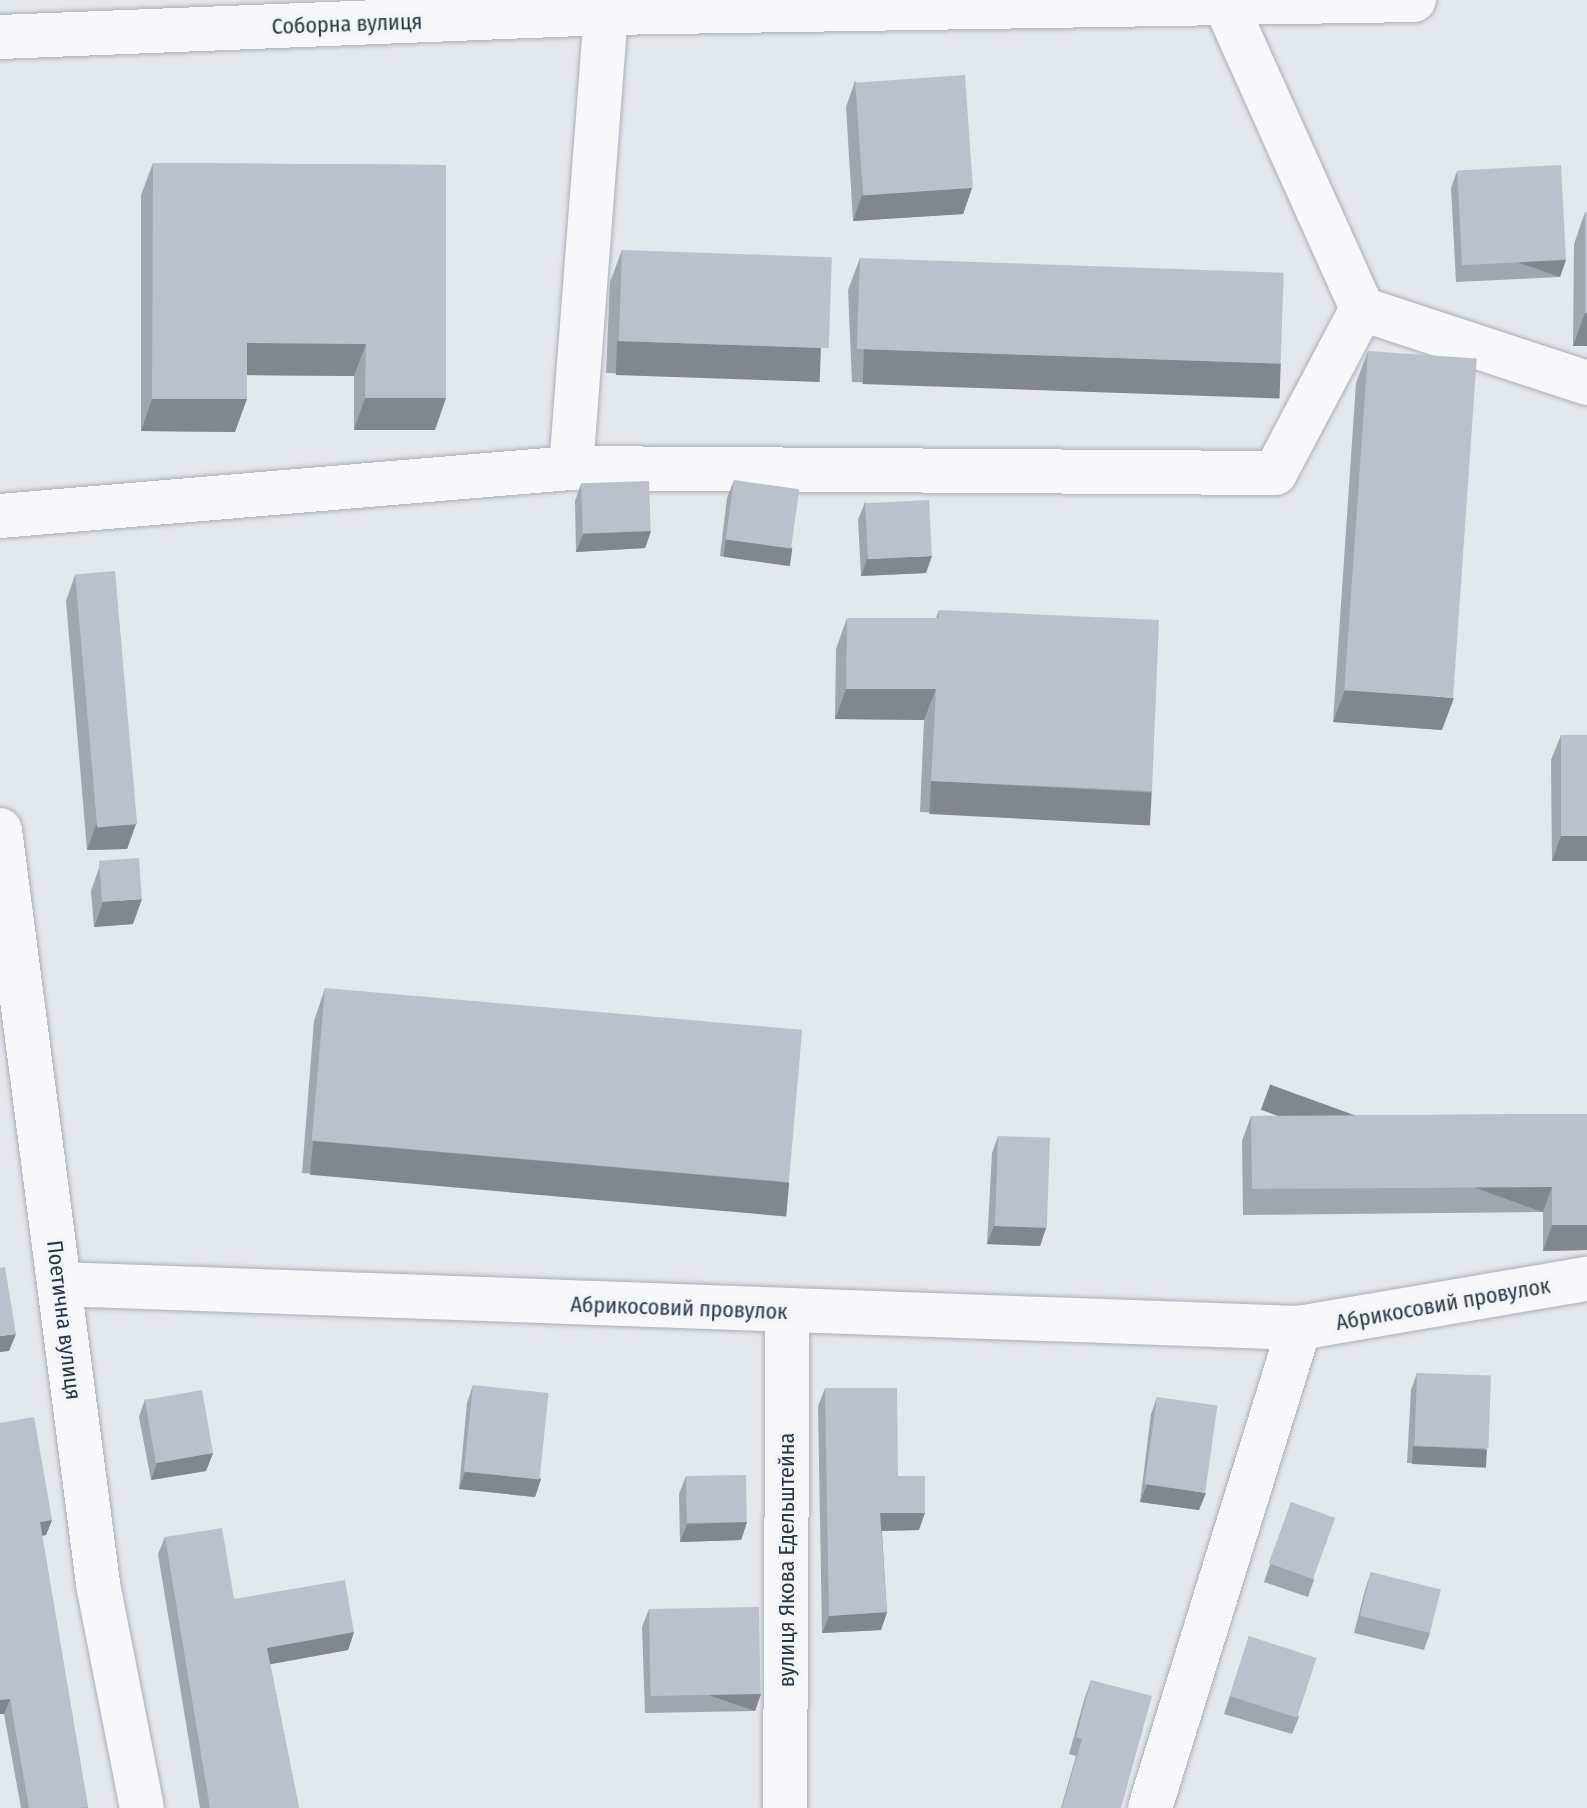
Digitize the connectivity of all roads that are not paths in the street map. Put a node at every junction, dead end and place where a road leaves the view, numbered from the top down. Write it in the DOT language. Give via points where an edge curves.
graph roads {
  1 [pos="1414,0"];
  2 [pos="755,7"];
  3 [pos="1227,8"];
  4 [pos="606,13"];
  5 [pos="0,37"];
  6 [pos="1362,309"];
  7 [pos="1587,383"];
  8 [pos="571,468"];
  9 [pos="0,516"];
  10 [pos="0,830"];
  11 [pos="1587,1279"];
  12 [pos="59,1284"];
  13 [pos="788,1313"];
  14 [pos="1299,1328"];
  15 [pos="142,1808"];
  16 [pos="785,1808"];
  17 [pos="1150,1808"];
  1 -- 3 [label="street, Соборна вулиця"];
  2 -- 3 [label="street, Соборна вулиця"];
  2 -- 4 [label="street, Соборна вулиця"];
  3 -- 6 [label="street"];
  4 -- 5 [label="street, Соборна вулиця"];
  4 -- 8 [label="street"];
  6 -- 7 [label="street"];
  6 -- 8 [label="street" via="1275,473"];
  8 -- 9 [label="street"];
  10 -- 12 [label="street, Поетична вулиця"];
  11 -- 14 [label="street, Абрикосовий провулок"];
  12 -- 13 [label="street, Абрикосовий провулок"];
  12 -- 15 [label="street, Поетична вулиця" via="98,1584"];
  13 -- 14 [label="street, Абрикосовий провулок"];
  13 -- 16 [label="street, вулиця Якова Едельштейна"];
  14 -- 17 [label="street"];
}
